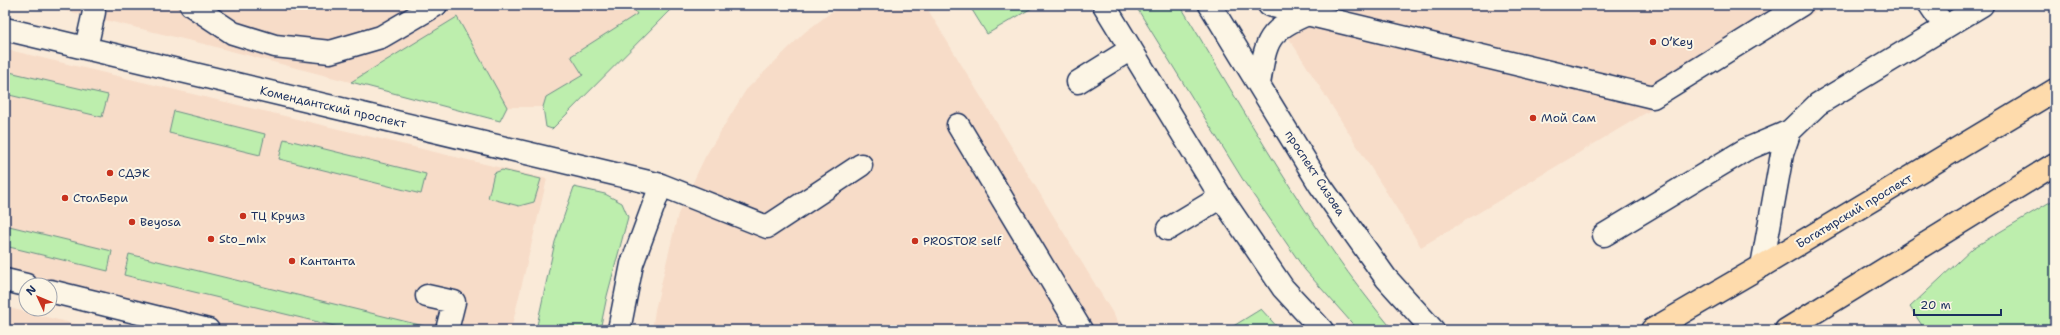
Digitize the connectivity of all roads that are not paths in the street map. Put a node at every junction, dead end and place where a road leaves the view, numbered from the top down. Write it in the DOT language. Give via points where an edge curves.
graph roads {
  1 [pos="93,5"];
  2 [pos="191,5"];
  3 [pos="436,5"];
  4 [pos="1104,5"];
  5 [pos="1210,5"];
  6 [pos="1269,5"];
  7 [pos="1801,5"];
  8 [pos="1930,5"];
  9 [pos="1982,5"];
  10 [pos="1308,14"];
  11 [pos="1945,28"];
  12 [pos="5,29"];
  13 [pos="86,48"];
  14 [pos="1131,49"];
  15 [pos="1078,82"];
  16 [pos="1259,84"];
  17 [pos="2055,90"];
  18 [pos="958,125"];
  19 [pos="1790,131"];
  20 [pos="2055,164"];
  21 [pos="861,165"];
  22 [pos="661,185"];
  23 [pos="1221,197"];
  24 [pos="1168,229"];
  25 [pos="1604,235"];
  26 [pos="1762,266"];
  27 [pos="5,280"];
  28 [pos="18,283"];
  29 [pos="58,294"];
  30 [pos="427,296"];
  31 [pos="138,322"];
  32 [pos="208,330"];
  33 [pos="447,330"];
  34 [pos="619,330"];
  35 [pos="1081,330"];
  36 [pos="1322,330"];
  37 [pos="1433,330"];
  38 [pos="1652,330"];
  39 [pos="1786,330"];
  1 -- 13 [label="street" via="94,12"];
  2 -- 3 [label="street" via="233,33 275,46 330,52 381,37"];
  4 -- 14 [label="street"];
  5 -- 16 [label="street, проспект Сизова"];
  6 -- 10 [label="street"];
  7 -- 10 [label="street" via="1653,97"];
  8 -- 11 [label="street"];
  9 -- 11 [label="street"];
  10 -- 16 [label="street" via="1276,30 1264,53"];
  11 -- 19 [label="street" via="1818,104"];
  12 -- 13 [label="street, Комендантский проспект"];
  13 -- 22 [label="street, Комендантский проспект"];
  14 -- 15 [label="street"];
  14 -- 23 [label="street"];
  16 -- 37 [label="street, проспект Сизова" via="1320,185 1386,278"];
  17 -- 26 [label="main road, Богатырский проспект"];
  18 -- 35 [label="street"];
  19 -- 25 [label="street" via="1745,150"];
  19 -- 26 [label="street" via="1782,154"];
  20 -- 39 [label="main road"];
  21 -- 22 [label="street, Комендантский проспект" via="767,227"];
  22 -- 34 [label="street" via="632,264"];
  23 -- 24 [label="street"];
  23 -- 36 [label="street" via="1283,288"];
  26 -- 38 [label="main road, Богатырский проспект"];
  27 -- 28 [label="street"];
  29 -- 31 [label="street"];
  30 -- 33 [label="street" via="454,302"];
  31 -- 32 [label="street"];
}
